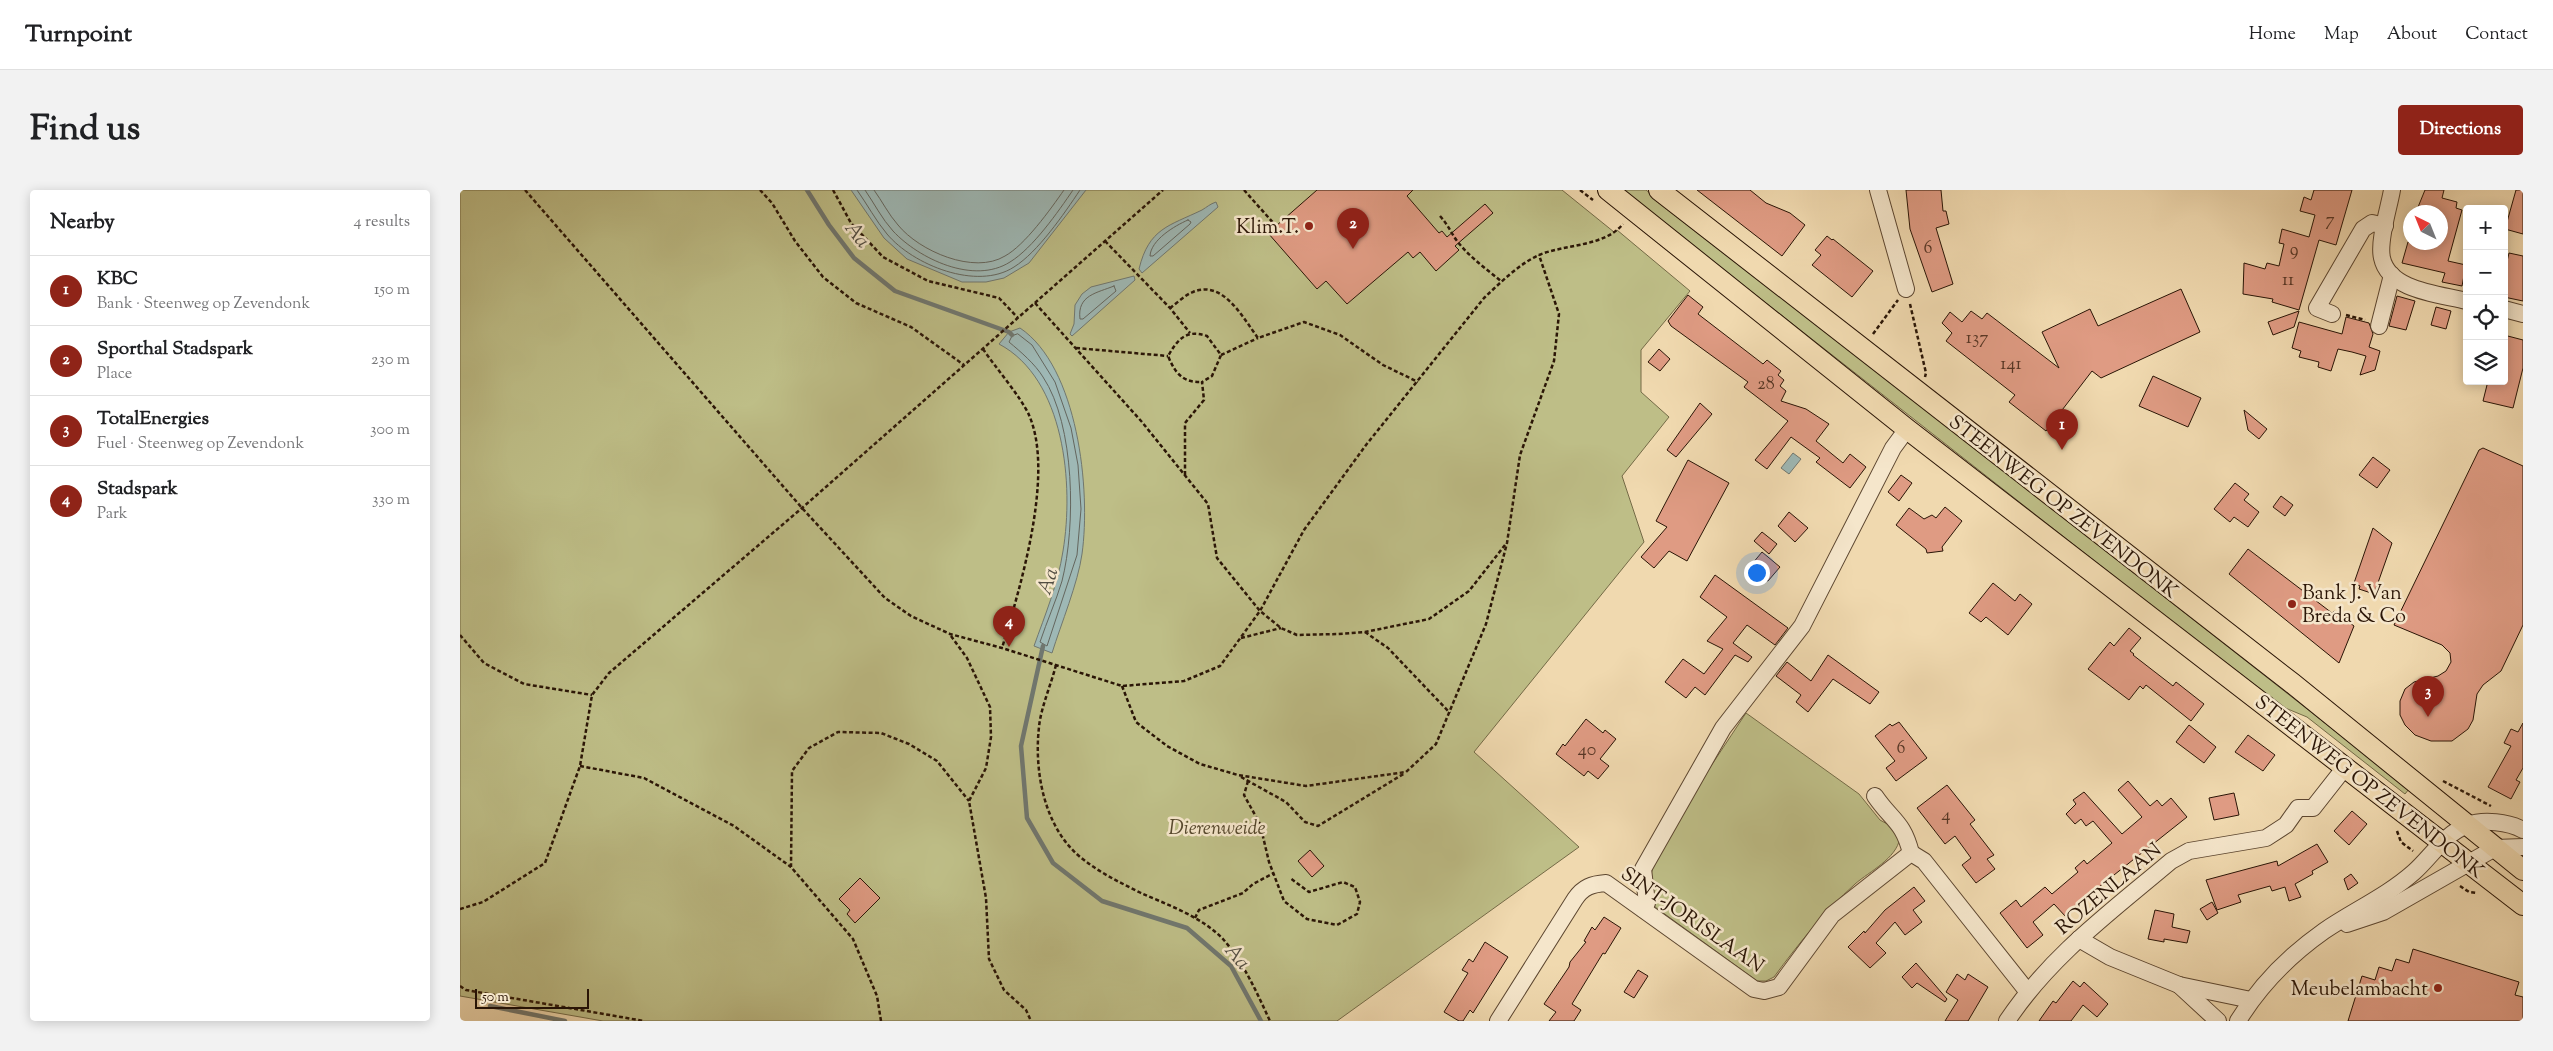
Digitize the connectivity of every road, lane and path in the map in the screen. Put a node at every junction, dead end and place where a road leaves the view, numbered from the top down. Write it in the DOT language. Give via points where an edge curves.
graph roads {
  1 [pos="526,190"];
  2 [pos="760,190"];
  3 [pos="834,190"];
  4 [pos="1163,190"];
  5 [pos="1244,190"];
  6 [pos="1608,190"];
  7 [pos="1658,190"];
  8 [pos="1878,190"];
  9 [pos="2392,190"];
  10 [pos="1440,216"];
  11 [pos="1623,224"];
  12 [pos="1276,226"];
  13 [pos="2385,226"];
  14 [pos="1105,241"];
  15 [pos="1539,255"];
  16 [pos="2389,273"];
  17 [pos="1501,281"];
  18 [pos="1906,289"];
  19 [pos="2463,299"];
  20 [pos="1035,303"];
  21 [pos="1170,308"];
  22 [pos="2383,309"];
  23 [pos="2508,310"];
  24 [pos="2332,314"];
  25 [pos="2523,314"];
  26 [pos="1018,318"];
  27 [pos="2379,326"];
  28 [pos="1190,333"];
  29 [pos="1258,338"];
  30 [pos="1076,348"];
  31 [pos="983,349"];
  32 [pos="1863,350"];
  33 [pos="1221,355"];
  34 [pos="1168,356"];
  35 [pos="964,365"];
  36 [pos="1202,382"];
  37 [pos="1418,382"];
  38 [pos="1920,395"];
  39 [pos="1907,429"];
  40 [pos="1185,476"];
  41 [pos="802,508"];
  42 [pos="1507,543"];
  43 [pos="1260,611"];
  44 [pos="1281,628"];
  45 [pos="1365,632"];
  46 [pos="950,634"];
  47 [pos="460,635"];
  48 [pos="1240,638"];
  49 [pos="1002,648"];
  50 [pos="1056,665"];
  51 [pos="1122,686"];
  52 [pos="592,695"];
  53 [pos="1450,713"];
  54 [pos="580,766"];
  55 [pos="2346,766"];
  56 [pos="1406,772"];
  57 [pos="1238,775"];
  58 [pos="1248,781"];
  59 [pos="1874,796"];
  60 [pos="969,801"];
  61 [pos="2466,825"];
  62 [pos="2523,830"];
  63 [pos="2442,843"];
  64 [pos="2523,847"];
  65 [pos="2495,848"];
  66 [pos="1910,853"];
  67 [pos="2470,864"];
  68 [pos="792,867"];
  69 [pos="2523,870"];
  70 [pos="1274,873"];
  71 [pos="1290,878"];
  72 [pos="2523,906"];
  73 [pos="460,909"];
  74 [pos="1643,909"];
  75 [pos="1194,918"];
  76 [pos="2324,931"];
  77 [pos="2079,939"];
  78 [pos="2179,985"];
  79 [pos="460,986"];
  80 [pos="2027,991"];
  81 [pos="2251,1000"];
  82 [pos="644,1021"];
  83 [pos="881,1021"];
  84 [pos="1031,1021"];
  85 [pos="1270,1021"];
  86 [pos="1498,1021"];
  87 [pos="2007,1021"];
  88 [pos="2218,1021"];
  89 [pos="2238,1021"];
  1 -- 41 [label="path"];
  2 -- 35 [label="path" via="823,277 865,308 911,327"];
  3 -- 26 [label="path" via="851,223 883,257 928,282 999,298"];
  4 -- 14 [label="path"];
  5 -- 12 [label="path"];
  6 -- 39 [label="main road, STEENWEG OP ZEVENDONK"];
  7 -- 32 [label="main road, STEENWEG OP ZEVENDONK"];
  8 -- 18 [label="street"];
  9 -- 13 [label="street"];
  10 -- 17 [label="path" via="1473,257"];
  11 -- 15 [label="path" via="1618,230 1594,240"];
  13 -- 16 [label="street" via="2382,256"];
  13 -- 24 [label="street" via="2372,223 2363,229 2317,308"];
  14 -- 20 [label="path"];
  14 -- 21 [label="path"];
  15 -- 17 [label="path"];
  15 -- 42 [label="path" via="1559,314 1554,361 1520,456"];
  16 -- 19 [label="street" via="2413,288"];
  16 -- 22 [label="street"];
  17 -- 37 [label="path"];
  18 -- 32 [label="path"];
  18 -- 38 [label="path" via="1926,373"];
  20 -- 26 [label="path"];
  20 -- 30 [label="path"];
  21 -- 28 [label="path"];
  21 -- 29 [label="path" via="1192,292 1216,291 1223,294"];
  22 -- 24 [label="path" via="2367,321"];
  22 -- 27 [label="street"];
  23 -- 25 [label="street"];
  26 -- 31 [label="path"];
  28 -- 33 [label="path" via="1207,336"];
  28 -- 34 [label="path" via="1180,338"];
  29 -- 33 [label="path"];
  29 -- 37 [label="path" via="1304,322 1340,335 1382,365"];
  30 -- 34 [label="path"];
  30 -- 40 [label="path"];
  31 -- 35 [label="path"];
  31 -- 49 [label="path" via="1029,415 1037,446 1038,498 1020,586"];
  32 -- 38 [label="main road, STEENWEG OP ZEVENDONK"];
  33 -- 36 [label="path" via="1212,376"];
  34 -- 36 [label="path" via="1180,377"];
  35 -- 41 [label="path"];
  36 -- 40 [label="path" via="1204,400 1185,424"];
  37 -- 43 [label="path" via="1366,445 1304,530"];
  38 -- 61 [label="main road, STEENWEG OP ZEVENDONK" via="2300,689"];
  39 -- 55 [label="main road, STEENWEG OP ZEVENDONK"];
  39 -- 74 [label="street" via="1893,448 1802,626 1723,728 1644,869 1647,903"];
  40 -- 43 [label="path" via="1208,504 1217,558"];
  41 -- 46 [label="path" via="885,598 911,616"];
  41 -- 52 [label="path" via="609,673"];
  42 -- 45 [label="path" via="1469,591 1429,619"];
  42 -- 53 [label="path" via="1486,624"];
  43 -- 44 [label="path"];
  43 -- 48 [label="path"];
  44 -- 45 [label="path" via="1297,635"];
  44 -- 48 [label="path"];
  45 -- 53 [label="path" via="1388,648"];
  46 -- 49 [label="path"];
  46 -- 60 [label="path" via="967,658 990,707 991,738 986,768"];
  47 -- 52 [label="path" via="484,663 524,684"];
  48 -- 51 [label="path" via="1220,666 1184,681"];
  49 -- 50 [label="path"];
  50 -- 51 [label="path"];
  50 -- 75 [label="path" via="1039,726 1039,767 1044,799 1054,824 1078,855 1106,876"];
  51 -- 57 [label="path" via="1136,722 1167,746 1200,764"];
  52 -- 54 [label="path"];
  53 -- 56 [label="path" via="1436,744"];
  54 -- 68 [label="path" via="644,778 734,826"];
  54 -- 73 [label="path" via="545,863 483,902"];
  55 -- 63 [label="main road, STEENWEG OP ZEVENDONK"];
  55 -- 77 [label="street, ROZENLAAN" via="2314,808 2298,808 2286,825 2266,838 2190,852 2171,861"];
  56 -- 57 [label="path" via="1306,786"];
  56 -- 58 [label="path" via="1318,826 1305,822 1286,802"];
  57 -- 58 [label="path"];
  58 -- 70 [label="path" via="1244,795 1260,824"];
  59 -- 66 [label="street" via="1902,828"];
  60 -- 68 [label="path" via="937,761 909,744 881,733 838,732 809,748 792,771"];
  60 -- 84 [label="path" via="986,898 989,959 1004,990 1026,1010"];
  61 -- 62 [label="street, STEENWEG OP ZEVENDONK" via="2483,821"];
  61 -- 63 [label="street"];
  61 -- 65 [label="main road, STEENWEG OP ZEVENDONK"];
  63 -- 67 [label="main road, STEENWEG OP ZEVENDONK"];
  63 -- 76 [label="street" via="2413,873"];
  64 -- 65 [label="street, STEENWEG OP ZEVENDONK"];
  65 -- 67 [label="street"];
  65 -- 69 [label="main road, STEENWEG OP ZEVENDONK"];
  66 -- 74 [label="street, SINT-JORISLAAN" via="1832,915 1778,987 1764,991 1754,989"];
  66 -- 80 [label="street" via="1924,861"];
  67 -- 72 [label="main road, STEENWEG OP ZEVENDONK"];
  67 -- 76 [label="street" via="2383,912"];
  68 -- 83 [label="path" via="853,938 877,996"];
  70 -- 71 [label="path" via="1284,901 1307,919 1337,925 1357,914 1360,902 1355,887 1343,882 1308,892"];
  70 -- 75 [label="path" via="1243,893 1199,910"];
  74 -- 86 [label="street, SINT-JORISLAAN" via="1606,883 1581,890"];
  75 -- 85 [label="path" via="1228,946 1248,974"];
  76 -- 81 [label="street" via="2279,967"];
  77 -- 78 [label="street" via="2110,957"];
  77 -- 80 [label="street, ROZENLAAN"];
  78 -- 81 [label="street"];
  78 -- 88 [label="street"];
  79 -- 82 [label="path" via="466,990"];
  80 -- 87 [label="street, ROZENLAAN"];
  81 -- 89 [label="street"];
}
